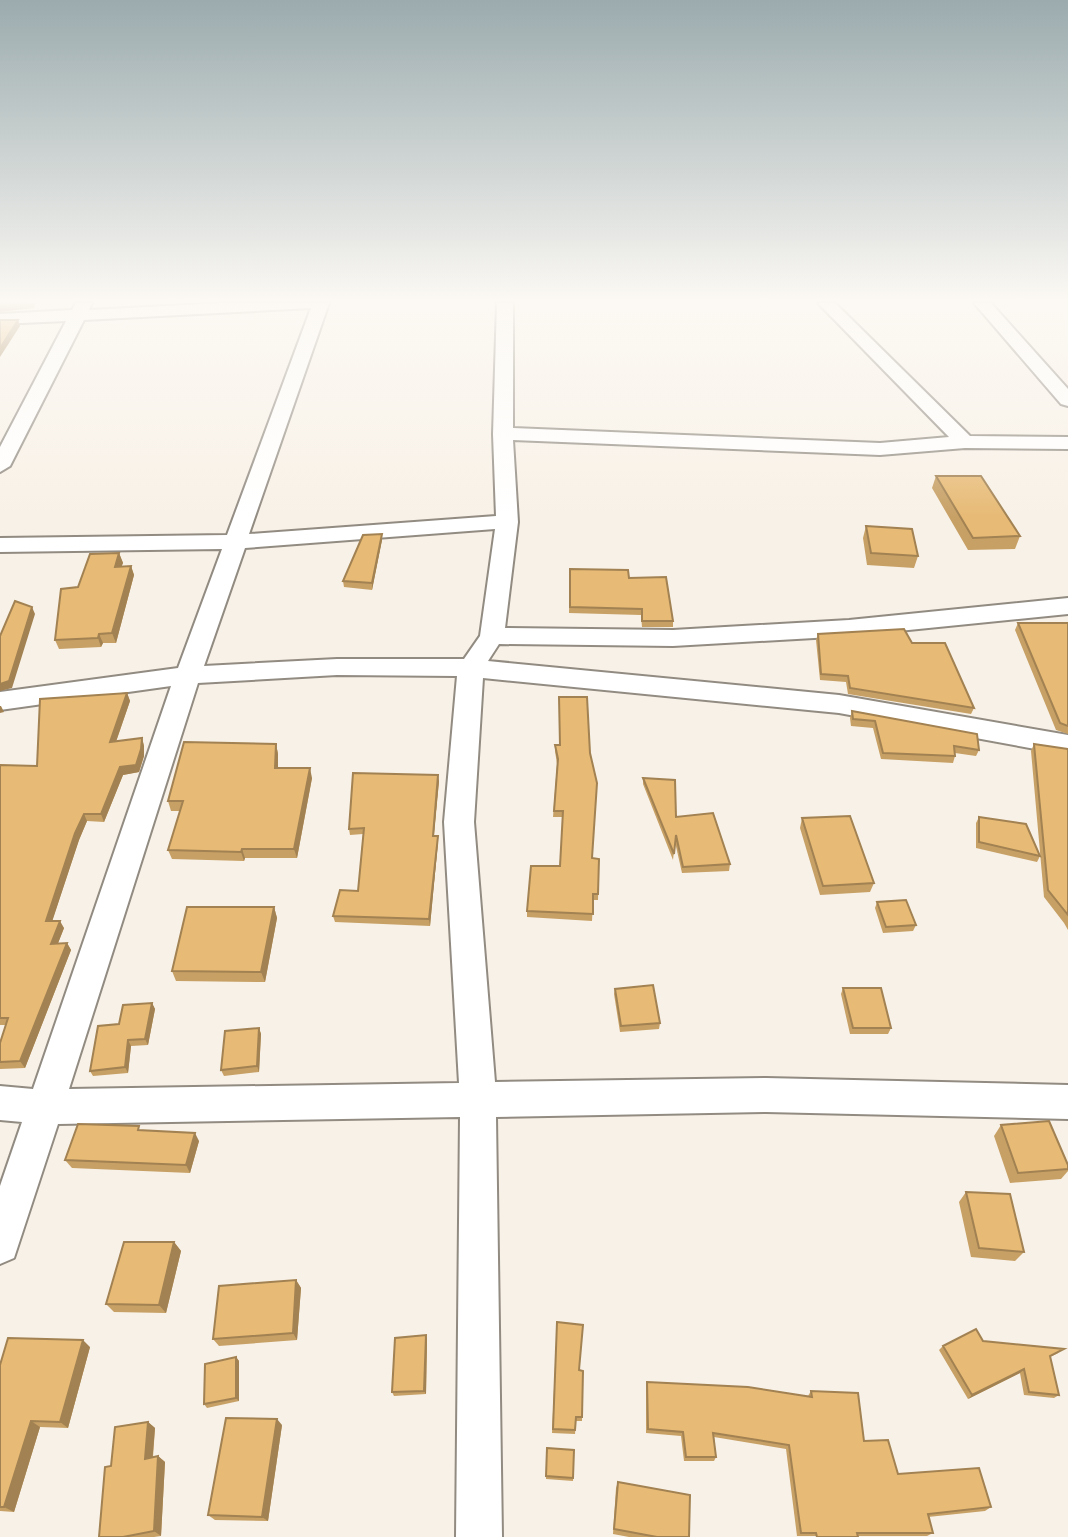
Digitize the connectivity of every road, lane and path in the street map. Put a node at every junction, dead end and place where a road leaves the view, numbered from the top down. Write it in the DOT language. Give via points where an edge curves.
graph roads {
  1 [pos="47,375"];
  2 [pos="294,375"];
  3 [pos="504,375"];
  4 [pos="898,375"];
  5 [pos="1046,375"];
  6 [pos="1068,400"];
  7 [pos="503,434"];
  8 [pos="965,442"];
  9 [pos="1068,443"];
  10 [pos="0,466"];
  11 [pos="507,522"];
  12 [pos="235,542"];
  13 [pos="0,545"];
  14 [pos="1068,606"];
  15 [pos="492,636"];
  16 [pos="471,668"];
  17 [pos="188,675"];
  18 [pos="0,701"];
  19 [pos="1068,745"];
  20 [pos="478,1100"];
  21 [pos="1068,1102"];
  22 [pos="0,1103"];
  23 [pos="47,1107"];
  24 [pos="0,1244"];
  25 [pos="479,1537"];
  1 -- 10 [label="street"];
  2 -- 12 [label="street"];
  3 -- 7 [label="street"];
  4 -- 8 [label="street"];
  5 -- 6 [label="street"];
  7 -- 8 [label="street" via="880,449"];
  7 -- 11 [label="street"];
  8 -- 9 [label="street"];
  11 -- 12 [label="street"];
  11 -- 15 [label="street"];
  12 -- 13 [label="street"];
  12 -- 17 [label="street"];
  14 -- 15 [label="street" via="849,628 673,638"];
  15 -- 16 [label="street"];
  16 -- 17 [label="street" via="337,667"];
  16 -- 19 [label="street" via="839,704"];
  16 -- 20 [label="street" via="459,822"];
  17 -- 18 [label="street"];
  17 -- 23 [label="street"];
  20 -- 21 [label="street" via="766,1095"];
  20 -- 23 [label="street"];
  20 -- 25 [label="street"];
  22 -- 23 [label="street"];
  23 -- 24 [label="street"];
}
